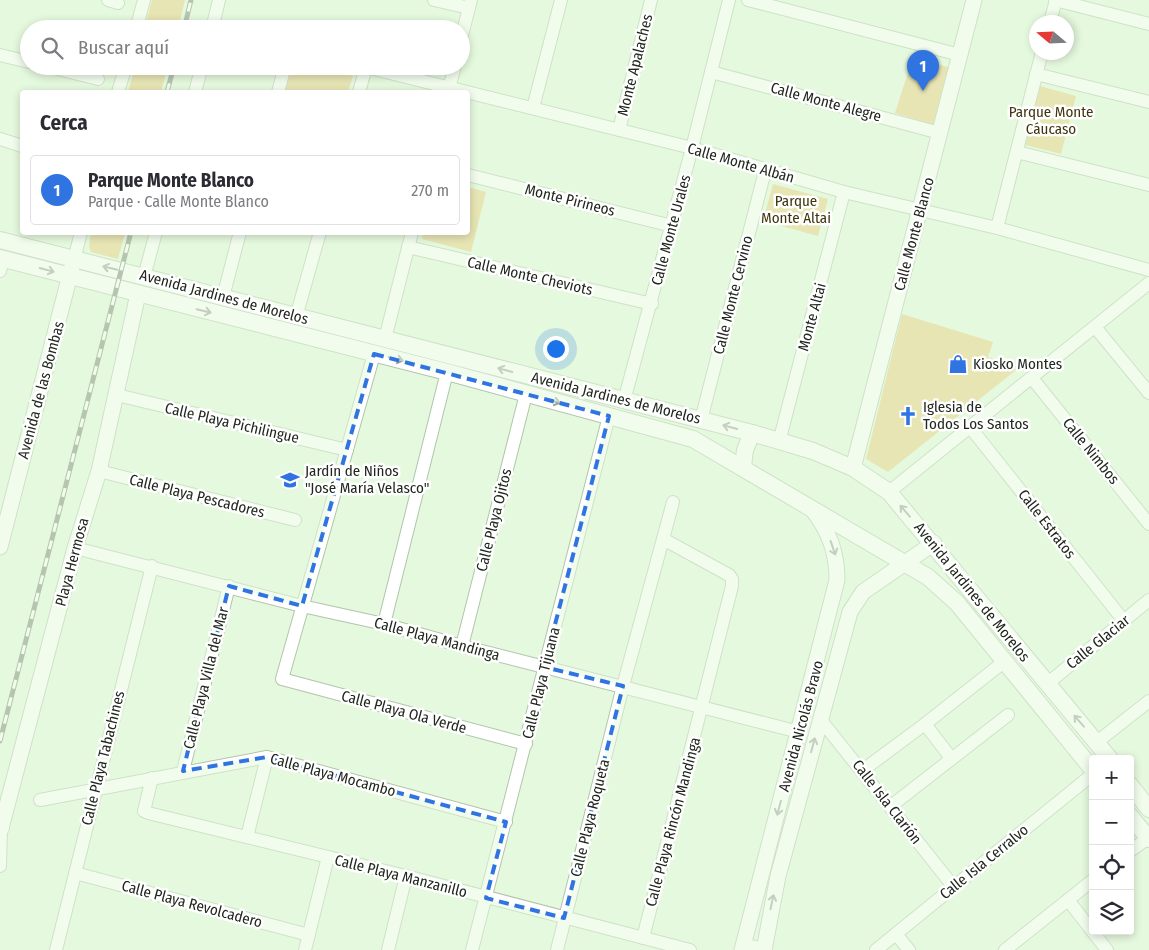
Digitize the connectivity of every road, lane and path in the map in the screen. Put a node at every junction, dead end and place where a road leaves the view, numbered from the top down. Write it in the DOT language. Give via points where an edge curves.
graph roads {
  1 [pos="144,0"];
  2 [pos="220,0"];
  3 [pos="434,0"];
  4 [pos="561,0"];
  5 [pos="651,0"];
  6 [pos="729,0"];
  7 [pos="748,0"];
  8 [pos="974,0"];
  9 [pos="1055,0"];
  10 [pos="470,4"];
  11 [pos="1052,15"];
  12 [pos="138,20"];
  13 [pos="214,20"];
  14 [pos="466,20"];
  15 [pos="1149,24"];
  16 [pos="960,54"];
  17 [pos="0,55"];
  18 [pos="20,60"];
  19 [pos="1040,60"];
  20 [pos="711,72"];
  21 [pos="1036,74"];
  22 [pos="82,75"];
  23 [pos="123,75"];
  24 [pos="200,75"];
  25 [pos="283,75"];
  26 [pos="362,75"];
  27 [pos="394,75"];
  28 [pos="453,75"];
  29 [pos="98,79"];
  30 [pos="119,90"];
  31 [pos="196,90"];
  32 [pos="279,90"];
  33 [pos="358,90"];
  34 [pos="449,90"];
  35 [pos="470,94"];
  36 [pos="1149,102"];
  37 [pos="533,108"];
  38 [pos="619,130"];
  39 [pos="940,133"];
  40 [pos="0,140"];
  41 [pos="20,145"];
  42 [pos="692,148"];
  43 [pos="1017,152"];
  44 [pos="765,171"];
  45 [pos="470,176"];
  46 [pos="1149,186"];
  47 [pos="844,192"];
  48 [pos="920,211"];
  49 [pos="672,226"];
  50 [pos="997,228"];
  51 [pos="81,235"];
  52 [pos="155,235"];
  53 [pos="239,235"];
  54 [pos="319,235"];
  55 [pos="411,235"];
  56 [pos="0,240"];
  57 [pos="408,247"];
  58 [pos="74,260"];
  59 [pos="1,262"];
  60 [pos="1149,270"];
  61 [pos="70,276"];
  62 [pos="144,277"];
  63 [pos="1149,283"];
  64 [pos="138,294"];
  65 [pos="223,297"];
  66 [pos="652,304"];
  67 [pos="296,316"];
  68 [pos="340,327"];
  69 [pos="1096,327"];
  70 [pos="385,339"];
  71 [pos="336,344"];
  72 [pos="374,354"];
  73 [pos="447,372"];
  74 [pos="1032,378"];
  75 [pos="1149,393"];
  76 [pos="526,394"];
  77 [pos="117,395"];
  78 [pos="624,401"];
  79 [pos="609,416"];
  80 [pos="701,420"];
  81 [pos="970,427"];
  82 [pos="752,433"];
  83 [pos="779,442"];
  84 [pos="347,450"];
  85 [pos="743,466"];
  86 [pos="853,468"];
  87 [pos="99,471"];
  88 [pos="889,492"];
  89 [pos="673,502"];
  90 [pos="810,506"];
  91 [pos="295,520"];
  92 [pos="1149,524"];
  93 [pos="664,538"];
  94 [pos="934,543"];
  95 [pos="0,547"];
  96 [pos="75,548"];
  97 [pos="904,563"];
  98 [pos="152,566"];
  99 [pos="229,586"];
  100 [pos="1149,600"];
  101 [pos="302,606"];
  102 [pos="1124,620"];
  103 [pos="384,624"];
  104 [pos="462,646"];
  105 [pos="818,659"];
  106 [pos="1005,661"];
  107 [pos="835,663"];
  108 [pos="544,667"];
  109 [pos="1047,684"];
  110 [pos="623,686"];
  111 [pos="1149,701"];
  112 [pos="703,707"];
  113 [pos="1008,715"];
  114 [pos="820,719"];
  115 [pos="926,724"];
  116 [pos="799,732"];
  117 [pos="1097,742"];
  118 [pos="526,744"];
  119 [pos="1107,755"];
  120 [pos="267,757"];
  121 [pos="951,758"];
  122 [pos="1089,765"];
  123 [pos="863,770"];
  124 [pos="183,771"];
  125 [pos="1089,777"];
  126 [pos="152,778"];
  127 [pos="95,789"];
  128 [pos="1134,789"];
  129 [pos="40,800"];
  130 [pos="1148,805"];
  131 [pos="891,806"];
  132 [pos="1134,821"];
  133 [pos="506,822"];
  134 [pos="1,828"];
  135 [pos="247,837"];
  136 [pos="1148,838"];
  137 [pos="1134,848"];
  138 [pos="328,857"];
  139 [pos="0,866"];
  140 [pos="75,873"];
  141 [pos="406,876"];
  142 [pos="1089,883"];
  143 [pos="953,886"];
  144 [pos="486,898"];
  145 [pos="1068,900"];
  146 [pos="564,918"];
  147 [pos="896,934"];
  148 [pos="309,935"];
  149 [pos="643,938"];
  150 [pos="883,948"];
  151 [pos="56,950"];
  152 [pos="305,950"];
  153 [pos="388,950"];
  154 [pos="472,950"];
  155 [pos="557,950"];
  156 [pos="690,950"];
  157 [pos="742,950"];
  158 [pos="764,950"];
  159 [pos="909,950"];
  160 [pos="1006,950"];
  161 [pos="1107,950"];
  1 -- 12 [label="street"];
  2 -- 13 [label="street"];
  3 -- 10 [label="street"];
  4 -- 37 [label="street"];
  5 -- 38 [label="street, Monte Apalaches"];
  6 -- 20 [label="street, Calle Monte Urales"];
  7 -- 16 [label="street"];
  8 -- 16 [label="street, Calle Monte Blanco"];
  9 -- 11 [label="street"];
  9 -- 15 [label="street"];
  10 -- 14 [label="street"];
  16 -- 39 [label="street, Calle Monte Blanco"];
  17 -- 18 [label="street"];
  19 -- 21 [label="street"];
  20 -- 39 [label="street, Calle Monte Alegre"];
  20 -- 42 [label="street, Calle Monte Urales"];
  21 -- 36 [label="street"];
  21 -- 43 [label="street"];
  22 -- 29 [label="street"];
  23 -- 30 [label="street"];
  24 -- 31 [label="street"];
  25 -- 32 [label="street"];
  26 -- 33 [label="street"];
  27 -- 34 [label="street, Calle Monte Albán"];
  28 -- 34 [label="street"];
  35 -- 37 [label="street, Calle Monte Albán"];
  37 -- 38 [label="street, Calle Monte Albán"];
  38 -- 42 [label="street, Calle Monte Albán"];
  39 -- 48 [label="street, Calle Monte Blanco"];
  40 -- 41 [label="street"];
  42 -- 44 [label="street, Calle Monte Albán"];
  42 -- 49 [label="street, Calle Monte Urales"];
  43 -- 46 [label="street"];
  43 -- 50 [label="street"];
  44 -- 47 [label="street, Calle Monte Albán"];
  44 -- 80 [label="street, Calle Monte Cervino"];
  45 -- 49 [label="street, Monte Pirineos"];
  47 -- 48 [label="street, Calle Monte Albán"];
  47 -- 83 [label="street, Monte Altai"];
  48 -- 50 [label="street, Calle Monte Albán"];
  48 -- 86 [label="street, Calle Monte Blanco"];
  49 -- 66 [label="street, Calle Monte Urales"];
  50 -- 60 [label="street, Calle Monte Albán"];
  51 -- 58 [label="street, Avenida de las Bombas"];
  52 -- 62 [label="street"];
  53 -- 65 [label="street"];
  54 -- 67 [label="street"];
  55 -- 57 [label="street"];
  56 -- 58 [label="main road, Avenida Jardines de Morelos"];
  57 -- 66 [label="street, Calle Monte Cheviots"];
  57 -- 70 [label="street"];
  58 -- 61 [label="street, Avenida de las Bombas"];
  62 -- 58 [label="main road, Avenida Jardines de Morelos, one-way"];
  59 -- 61 [label="main road, Avenida Jardines de Morelos, one-way"];
  61 -- 64 [label="main road, Avenida Jardines de Morelos"];
  61 -- 95 [label="street, Avenida de las Bombas"];
  62 -- 65 [label="main road, Avenida Jardines de Morelos"];
  63 -- 69 [label="street"];
  64 -- 71 [label="main road, Avenida Jardines de Morelos, one-way"];
  64 -- 77 [label="street, Playa Hermosa"];
  65 -- 67 [label="main road, Avenida Jardines de Morelos"];
  66 -- 78 [label="street, Calle Monte Urales"];
  67 -- 68 [label="main road, Avenida Jardines de Morelos"];
  68 -- 70 [label="main road, Avenida Jardines de Morelos"];
  68 -- 71 [label="main road"];
  69 -- 74 [label="street"];
  69 -- 75 [label="street"];
  78 -- 70 [label="main road, Avenida Jardines de Morelos, one-way"];
  71 -- 72 [label="main road, Avenida Jardines de Morelos"];
  72 -- 73 [label="main road, Avenida Jardines de Morelos, one-way"];
  72 -- 84 [label="street"];
  73 -- 76 [label="main road, Avenida Jardines de Morelos"];
  73 -- 103 [label="street"];
  74 -- 81 [label="street"];
  74 -- 92 [label="street, Calle Nimbos"];
  76 -- 79 [label="main road, Avenida Jardines de Morelos, one-way"];
  76 -- 104 [label="street, Calle Playa Ojitos"];
  77 -- 84 [label="street, Calle Playa Pichilingue"];
  77 -- 87 [label="street, Playa Hermosa"];
  78 -- 80 [label="main road, Avenida Jardines de Morelos"];
  79 -- 85 [label="main road, Avenida Jardines de Morelos" via="693,438"];
  79 -- 108 [label="street, Calle Playa Tijuana"];
  82 -- 80 [label="main road, Avenida Jardines de Morelos, one-way"];
  81 -- 88 [label="street"];
  81 -- 102 [label="street, Calle Estratos"];
  82 -- 83 [label="main road, Avenida Jardines de Morelos"];
  82 -- 85 [label="main road"];
  83 -- 86 [label="main road, Avenida Jardines de Morelos" via="813,451"];
  84 -- 101 [label="street"];
  85 -- 90 [label="main road, Avenida Jardines de Morelos"];
  86 -- 88 [label="main road, Avenida Jardines de Morelos"];
  87 -- 91 [label="street, Calle Playa Pescadores"];
  87 -- 96 [label="street, Playa Hermosa"];
  94 -- 88 [label="main road, Avenida Jardines de Morelos, one-way"];
  89 -- 93 [label="street, Calle Playa Roqueta"];
  90 -- 97 [label="main road, Avenida Jardines de Morelos"];
  90 -- 105 [label="street, Avenida Nicolás Bravo, one-way" via="824,525 837,558 837,580"];
  93 -- 110 [label="street, Calle Playa Roqueta"];
  93 -- 112 [label="street, Calle Playa Rincón Mandinga" via="732,579"];
  94 -- 97 [label="street, Avenida Nicolás Bravo"];
  94 -- 109 [label="main road, Avenida Jardines de Morelos"];
  96 -- 98 [label="street, Calle Playa Mandinga"];
  96 -- 134 [label="street, Playa Hermosa"];
  97 -- 106 [label="main road, Avenida Jardines de Morelos" via="928,577 957,603"];
  97 -- 107 [label="street, Avenida Nicolás Bravo" via="863,592 850,612"];
  98 -- 99 [label="street, Calle Playa Mandinga"];
  98 -- 127 [label="street, Calle Playa Tabachines"];
  99 -- 101 [label="street, Calle Playa Mandinga"];
  99 -- 124 [label="street, Calle Playa Villa del Mar"];
  100 -- 102 [label="street, Calle Glaciar"];
  101 -- 103 [label="street, Calle Playa Mandinga"];
  101 -- 118 [label="street, Calle Playa Ola Verde" via="282,679"];
  102 -- 109 [label="street, Calle Glaciar"];
  103 -- 104 [label="street, Calle Playa Mandinga"];
  104 -- 108 [label="street, Calle Playa Mandinga"];
  105 -- 107 [label="street"];
  105 -- 116 [label="street, Avenida Nicolás Bravo"];
  106 -- 115 [label="street"];
  106 -- 122 [label="main road, Avenida Jardines de Morelos"];
  107 -- 114 [label="street, Avenida Nicolás Bravo"];
  108 -- 110 [label="street, Calle Playa Mandinga"];
  108 -- 118 [label="street, Calle Playa Tijuana"];
  117 -- 109 [label="main road, Avenida Jardines de Morelos, one-way"];
  110 -- 112 [label="street, Calle Playa Mandinga"];
  110 -- 146 [label="street, Calle Playa Roqueta"];
  111 -- 117 [label="street"];
  112 -- 116 [label="street, Calle Playa Mandinga"];
  112 -- 149 [label="street, Calle Playa Rincón Mandinga"];
  113 -- 121 [label="street"];
  114 -- 123 [label="street, Calle Isla Clarión"];
  158 -- 114 [label="street, Avenida Nicolás Bravo, one-way" via="778,876"];
  115 -- 121 [label="street"];
  115 -- 123 [label="street"];
  116 -- 157 [label="street, Avenida Nicolás Bravo, one-way"];
  117 -- 119 [label="main road, Avenida Jardines de Morelos"];
  118 -- 133 [label="street, Calle Playa Tijuana"];
  120 -- 124 [label="street, Calle Playa Mocambo"];
  120 -- 133 [label="street, Calle Playa Mocambo"];
  120 -- 135 [label="street"];
  121 -- 131 [label="street"];
  123 -- 131 [label="street, Calle Isla Clarión"];
  124 -- 126 [label="street, Calle Playa Mocambo"];
  125 -- 143 [label="street, Calle Isla Cerralvo"];
  126 -- 127 [label="street, Calle Playa Mocambo"];
  126 -- 135 [label="street, Calle Playa Manzanillo" via="144,811"];
  127 -- 129 [label="street, Calle Playa Mocambo"];
  127 -- 140 [label="street, Calle Playa Tabachines"];
  128 -- 130 [label="main road"];
  131 -- 143 [label="street, Calle Isla Clarión"];
  132 -- 136 [label="main road"];
  133 -- 144 [label="street, Calle Playa Tijuana"];
  134 -- 139 [label="street, Playa Hermosa"];
  135 -- 138 [label="street, Calle Playa Manzanillo"];
  136 -- 137 [label="street"];
  138 -- 141 [label="street, Calle Playa Manzanillo"];
  138 -- 148 [label="street"];
  140 -- 148 [label="street, Calle Playa Revolcadero"];
  140 -- 151 [label="street, Calle Playa Tabachines"];
  141 -- 144 [label="street, Calle Playa Manzanillo"];
  141 -- 153 [label="street"];
  142 -- 145 [label="street"];
  143 -- 147 [label="street, Calle Isla Cerralvo"];
  144 -- 146 [label="street, Calle Playa Manzanillo"];
  144 -- 154 [label="street, Calle Playa Tijuana"];
  145 -- 160 [label="street"];
  145 -- 161 [label="street"];
  146 -- 149 [label="street, Calle Playa Manzanillo"];
  146 -- 155 [label="street, Calle Playa Roqueta"];
  147 -- 150 [label="street, Calle Isla Cerralvo"];
  147 -- 159 [label="street"];
  148 -- 152 [label="street"];
  149 -- 156 [label="street, Calle Playa Manzanillo"];
  157 -- 158 [label="street"];
}
